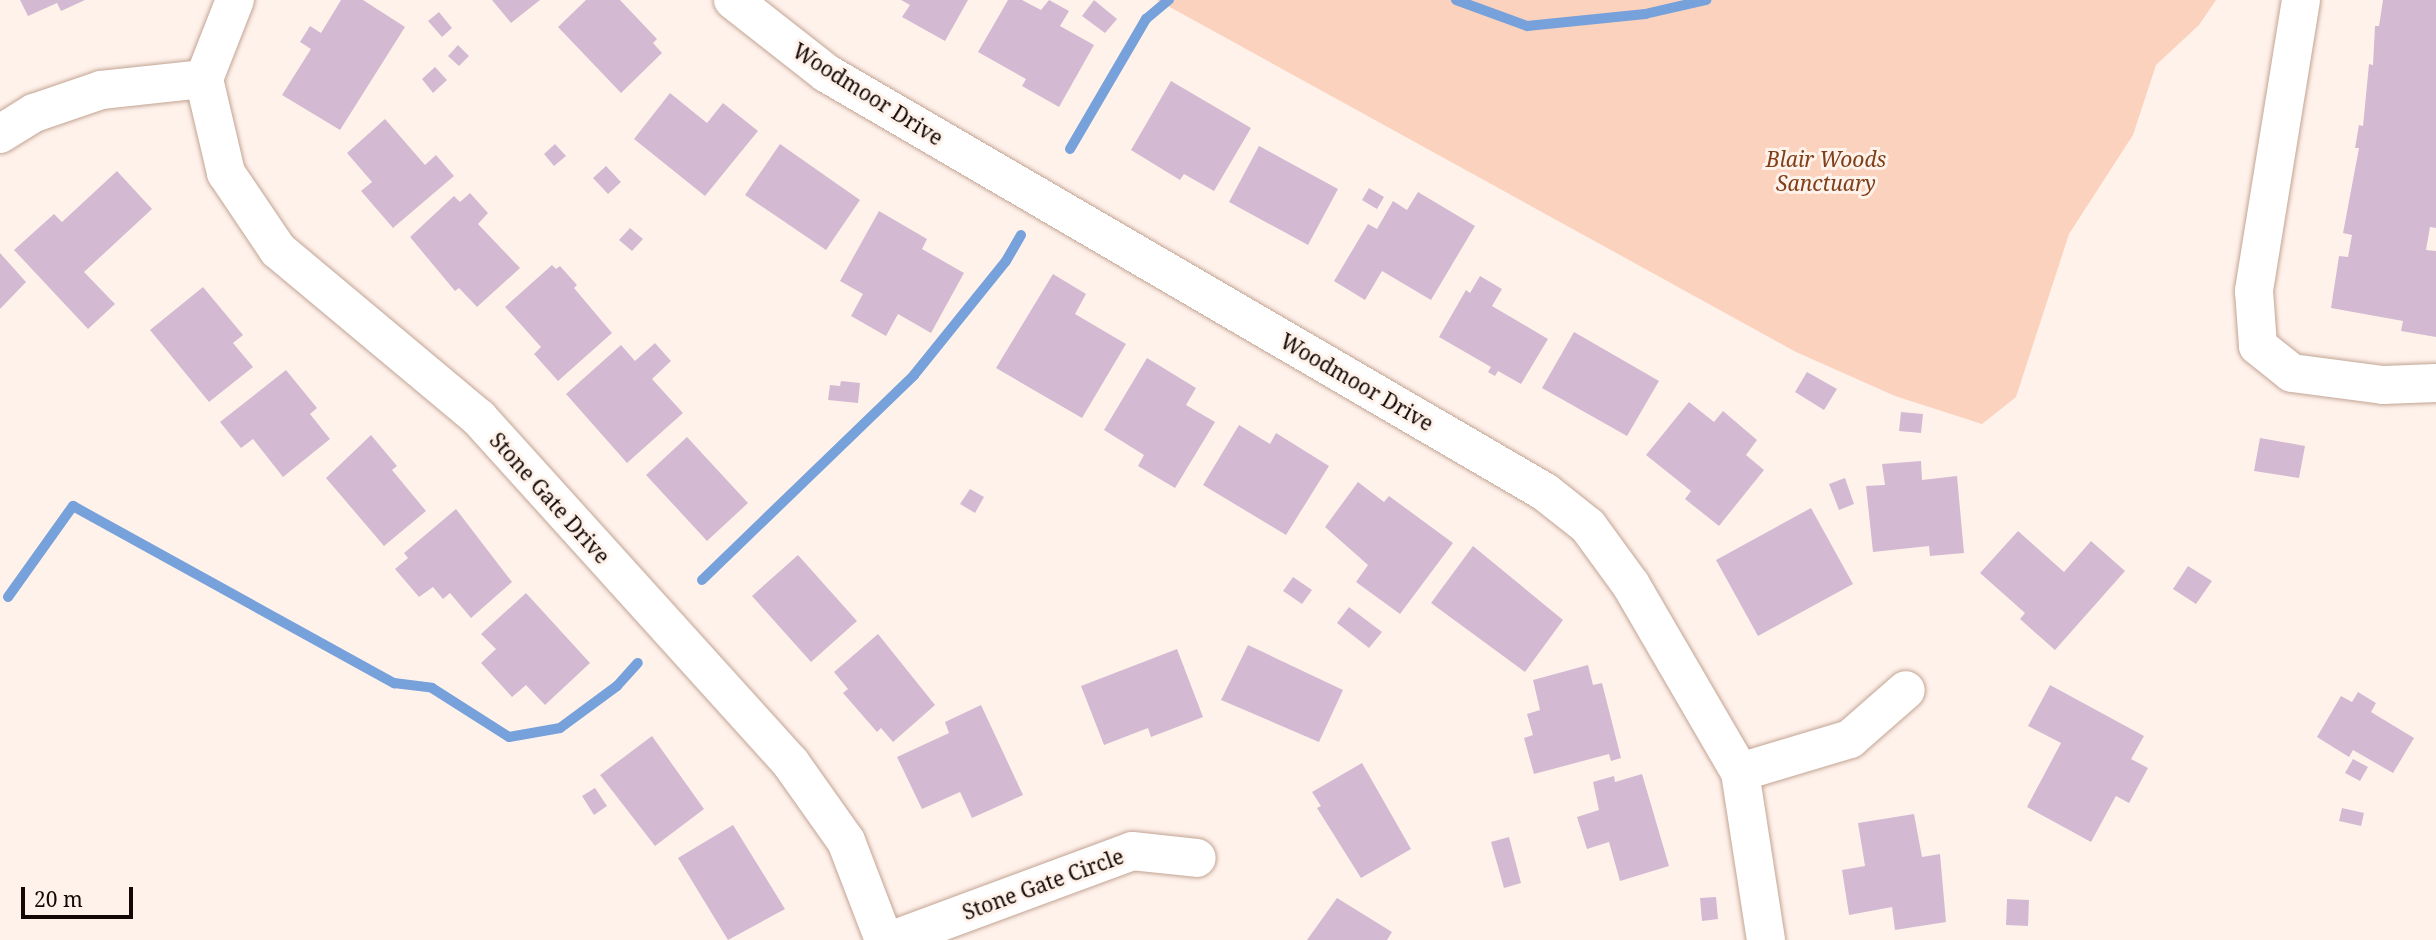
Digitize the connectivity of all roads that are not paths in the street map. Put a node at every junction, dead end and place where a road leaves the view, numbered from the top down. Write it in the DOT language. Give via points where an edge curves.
graph roads {
  1 [pos="235,0"];
  2 [pos="733,0"];
  3 [pos="2301,0"];
  4 [pos="204,79"];
  5 [pos="0,134"];
  6 [pos="2436,383"];
  7 [pos="1906,690"];
  8 [pos="1740,772"];
  9 [pos="1197,858"];
  10 [pos="884,940"];
  11 [pos="892,940"];
  12 [pos="1766,940"];
  1 -- 4 [label="street"];
  2 -- 8 [label="street, Woodmoor Drive" via="826,73 1545,492 1588,526 1609,552"];
  3 -- 6 [label="street" via="2254,291 2258,346 2292,373 2383,385"];
  4 -- 5 [label="street" via="101,90 34,113"];
  4 -- 10 [label="street, Stone Gate Drive" via="226,173 278,250 480,418 790,762 846,841"];
  7 -- 8 [label="street" via="1850,738"];
  8 -- 12 [label="street, Woodmoor Drive"];
  9 -- 11 [label="street, Stone Gate Circle" via="1132,851"];
}
